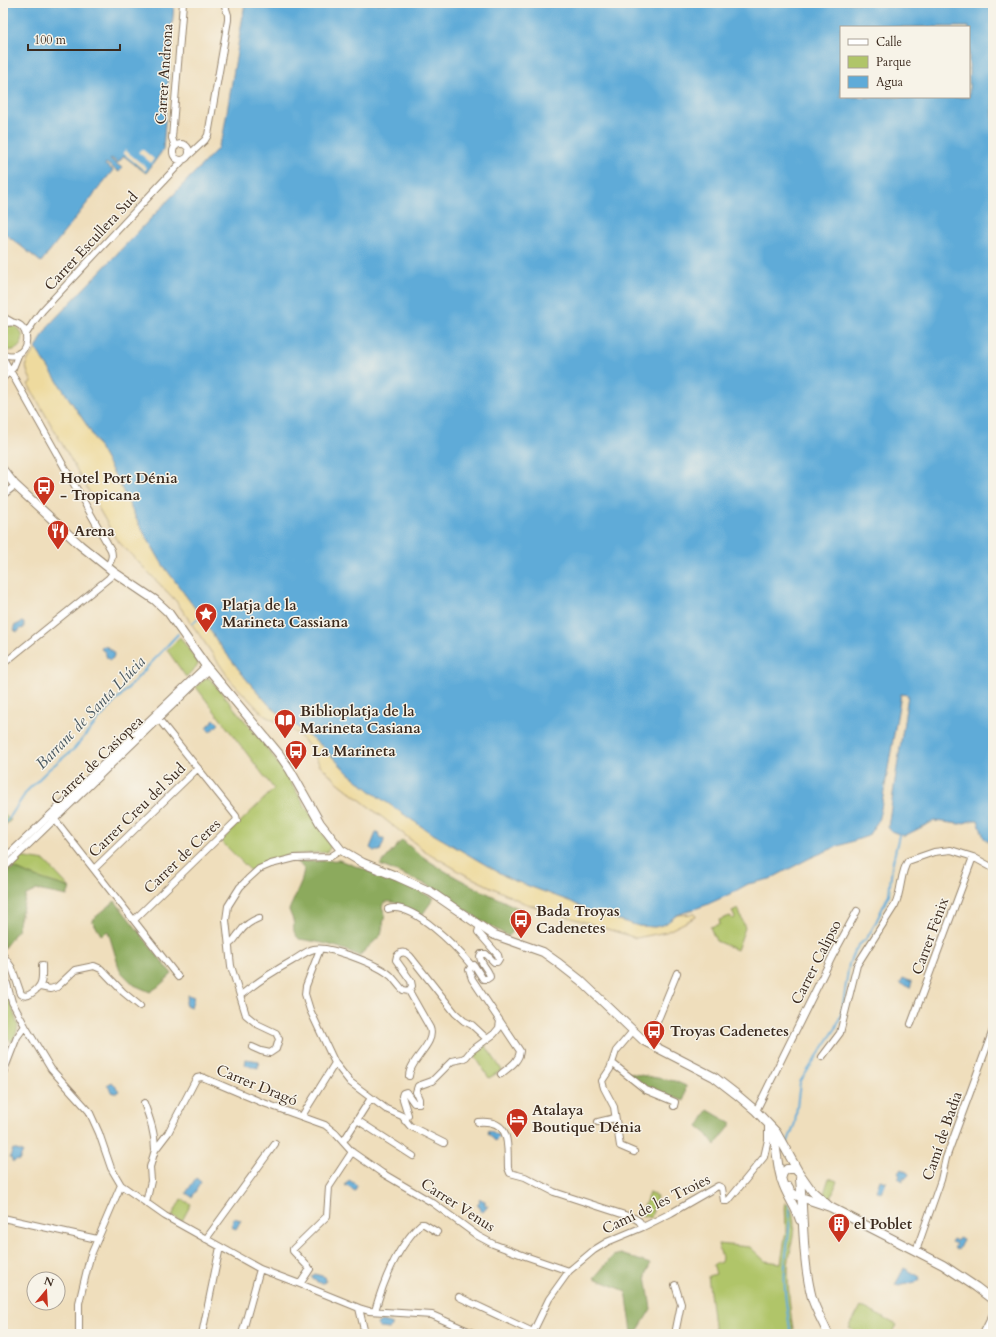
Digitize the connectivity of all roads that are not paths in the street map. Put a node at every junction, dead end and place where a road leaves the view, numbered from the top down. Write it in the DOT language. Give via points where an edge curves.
graph roads {
  1 [pos="182,3"];
  2 [pos="224,3"];
  3 [pos="208,135"];
  4 [pos="186,146"];
  5 [pos="175,147"];
  6 [pos="188,156"];
  7 [pos="175,158"];
  8 [pos="183,160"];
  9 [pos="168,177"];
  10 [pos="3,317"];
  11 [pos="12,322"];
  12 [pos="33,323"];
  13 [pos="3,324"];
  14 [pos="21,326"];
  15 [pos="26,334"];
  16 [pos="20,353"];
  17 [pos="3,354"];
  18 [pos="3,358"];
  19 [pos="10,372"];
  20 [pos="3,378"];
  21 [pos="3,470"];
  22 [pos="3,478"];
  23 [pos="12,488"];
  24 [pos="3,495"];
  25 [pos="40,508"];
  26 [pos="107,566"];
  27 [pos="114,572"];
  28 [pos="3,664"];
  29 [pos="207,668"];
  30 [pos="157,716"];
  31 [pos="198,768"];
  32 [pos="53,816"];
  33 [pos="341,850"];
  34 [pos="973,857"];
  35 [pos="3,860"];
  36 [pos="993,868"];
  37 [pos="3,869"];
  38 [pos="94,869"];
  39 [pos="388,909"];
  40 [pos="857,910"];
  41 [pos="259,918"];
  42 [pos="134,920"];
  43 [pos="480,926"];
  44 [pos="229,944"];
  45 [pos="320,949"];
  46 [pos="3,955"];
  47 [pos="42,965"];
  48 [pos="472,966"];
  49 [pos="3,969"];
  50 [pos="677,973"];
  51 [pos="178,976"];
  52 [pos="40,986"];
  53 [pos="409,991"];
  54 [pos="241,995"];
  55 [pos="140,1006"];
  56 [pos="500,1021"];
  57 [pos="911,1024"];
  58 [pos="25,1026"];
  59 [pos="993,1030"];
  60 [pos="633,1031"];
  61 [pos="487,1040"];
  62 [pos="648,1044"];
  63 [pos="252,1047"];
  64 [pos="822,1057"];
  65 [pos="335,1063"];
  66 [pos="612,1063"];
  67 [pos="3,1073"];
  68 [pos="501,1074"];
  69 [pos="409,1076"];
  70 [pos="371,1098"];
  71 [pos="144,1103"];
  72 [pos="674,1106"];
  73 [pos="756,1111"];
  74 [pos="302,1116"];
  75 [pos="615,1118"];
  76 [pos="357,1120"];
  77 [pos="405,1121"];
  78 [pos="767,1121"];
  79 [pos="478,1122"];
  80 [pos="598,1122"];
  81 [pos="343,1142"];
  82 [pos="444,1143"];
  83 [pos="275,1144"];
  84 [pos="155,1150"];
  85 [pos="352,1152"];
  86 [pos="634,1152"];
  87 [pos="413,1156"];
  88 [pos="799,1175"];
  89 [pos="121,1184"];
  90 [pos="784,1185"];
  91 [pos="802,1198"];
  92 [pos="146,1203"];
  93 [pos="830,1207"];
  94 [pos="3,1218"];
  95 [pos="642,1227"];
  96 [pos="803,1227"];
  97 [pos="437,1232"];
  98 [pos="97,1239"];
  99 [pos="206,1239"];
  100 [pos="220,1247"];
  101 [pos="916,1251"];
  102 [pos="260,1269"];
  103 [pos="569,1271"];
  104 [pos="300,1284"];
  105 [pos="675,1285"];
  106 [pos="459,1298"];
  107 [pos="993,1300"];
  108 [pos="359,1308"];
  109 [pos="375,1311"];
  110 [pos="993,1314"];
  111 [pos="532,1333"];
  112 [pos="79,1334"];
  113 [pos="202,1334"];
  114 [pos="242,1334"];
  115 [pos="366,1334"];
  116 [pos="475,1334"];
  117 [pos="675,1334"];
  118 [pos="828,1334"];
  119 [pos="983,1334"];
  1 -- 5 [label="street, Carrer Androna" via="172,138"];
  2 -- 3 [label="street" via="228,20"];
  3 -- 4 [label="street" via="199,143"];
  3 -- 6 [label="street"];
  4 -- 5 [label="street"];
  4 -- 6 [label="street" via="189,150"];
  5 -- 7 [label="street"];
  6 -- 8 [label="street"];
  7 -- 8 [label="street"];
  7 -- 9 [label="street, Carrer Escullera Sud"];
  8 -- 9 [label="street, Carrer Escullera Sud"];
  9 -- 12 [label="street, Carrer Escullera Sud"];
  10 -- 11 [label="street"];
  11 -- 13 [label="street"];
  11 -- 14 [label="street"];
  12 -- 14 [label="street"];
  12 -- 15 [label="street, Carrer Escullera Sud"];
  14 -- 15 [label="street"];
  15 -- 16 [label="street, Carrer Escullera Sud" via="27,343"];
  16 -- 17 [label="street"];
  16 -- 19 [label="street, Carrer Escullera Sud"];
  18 -- 19 [label="street"];
  19 -- 20 [label="street"];
  19 -- 26 [label="street" via="111,550 111,560"];
  21 -- 25 [label="street"];
  22 -- 23 [label="street"];
  23 -- 24 [label="street"];
  23 -- 25 [label="street"];
  25 -- 26 [label="street"];
  26 -- 27 [label="street"];
  27 -- 28 [label="street"];
  27 -- 29 [label="street" via="164,608"];
  29 -- 30 [label="street, Carrer de Casiopea"];
  29 -- 33 [label="street" via="279,754 320,823"];
  30 -- 31 [label="street, Carrer de Ceres"];
  30 -- 32 [label="street, Carrer de Casiopea"];
  31 -- 38 [label="street, Carrer Creu del Sud"];
  31 -- 42 [label="street, Carrer de Ceres" via="237,820"];
  32 -- 35 [label="street, Carrer de Casiopea"];
  32 -- 37 [label="street, Carrer de Casiopea"];
  32 -- 38 [label="street"];
  33 -- 43 [label="street" via="363,863 431,892"];
  33 -- 44 [label="street" via="330,857 296,858 280,862 264,867 252,875 240,887 228,906 226,920"];
  34 -- 36 [label="street"];
  34 -- 57 [label="street, Carrer Fènix"];
  34 -- 64 [label="street" via="951,850 934,852 906,862 898,900 857,965 840,1033"];
  38 -- 42 [label="street"];
  39 -- 48 [label="street" via="402,909 427,923 448,940"];
  40 -- 73 [label="street, Carrer Calipso"];
  41 -- 44 [label="street" via="249,923"];
  42 -- 51 [label="street"];
  43 -- 48 [label="street" via="478,932 498,954 499,959 494,962 486,954 480,956 480,961 490,975 487,979 483,979 477,967"];
  43 -- 60 [label="street" via="499,937 548,955 576,977"];
  44 -- 54 [label="street" via="231,966"];
  45 -- 53 [label="street" via="344,954 378,968 391,976 403,990"];
  45 -- 54 [label="street" via="309,951 289,962"];
  45 -- 65 [label="street" via="305,994"];
  46 -- 52 [label="street" via="12,968 23,996 28,996"];
  47 -- 52 [label="street"];
  48 -- 56 [label="street" via="472,979"];
  49 -- 58 [label="street" via="12,1002"];
  50 -- 62 [label="street"];
  52 -- 55 [label="street" via="50,989 57,987 75,970 94,966 101,969"];
  53 -- 61 [label="street" via="412,985 396,960 402,953 410,956 455,1013"];
  53 -- 69 [label="street" via="432,1033 411,1066"];
  54 -- 63 [label="street" via="246,1014 257,1024 276,1033 279,1039 276,1049 270,1052"];
  56 -- 61 [label="street" via="499,1028"];
  56 -- 68 [label="street" via="520,1051 514,1064"];
  58 -- 67 [label="street" via="17,1037"];
  58 -- 89 [label="street" via="52,1069 89,1111 111,1168"];
  59 -- 101 [label="street, Camí de Badia" via="946,1158"];
  60 -- 62 [label="street"];
  60 -- 66 [label="street" via="616,1051"];
  61 -- 77 [label="street" via="466,1057 448,1063 432,1081 418,1086 416,1092 419,1103 414,1103 406,1092 403,1093 408,1115"];
  62 -- 73 [label="street" via="714,1077"];
  65 -- 70 [label="street" via="350,1082"];
  65 -- 74 [label="street"];
  66 -- 72 [label="street" via="646,1090 675,1102"];
  66 -- 75 [label="street" via="602,1084 614,1107"];
  70 -- 76 [label="street"];
  70 -- 77 [label="street" via="402,1116"];
  71 -- 84 [label="street" via="152,1122"];
  73 -- 78 [label="street"];
  74 -- 81 [label="street, Carrer Dragó" via="325,1125"];
  74 -- 84 [label="street, Carrer Dragó" via="199,1077 168,1133"];
  75 -- 80 [label="street"];
  75 -- 86 [label="street" via="620,1146"];
  76 -- 81 [label="street"];
  76 -- 87 [label="street"];
  77 -- 82 [label="street"];
  78 -- 88 [label="street" via="776,1132"];
  78 -- 90 [label="street" via="774,1138"];
  78 -- 95 [label="street, Camí de les Troies" via="769,1132 764,1157 728,1201 724,1201 722,1188 718,1186"];
  79 -- 95 [label="street" via="491,1123 505,1132 510,1173 554,1192 634,1218"];
  81 -- 85 [label="street, Carrer Venus"];
  83 -- 99 [label="street"];
  84 -- 92 [label="street, Carrer Dragó" via="150,1167 151,1181"];
  85 -- 103 [label="street, Carrer Venus" via="382,1174 433,1203 478,1236 493,1244"];
  85 -- 104 [label="street" via="329,1187 327,1216 293,1249 310,1269"];
  88 -- 90 [label="street" via="797,1185"];
  88 -- 90 [label="street" via="794,1169 787,1169 782,1173"];
  88 -- 91 [label="street"];
  88 -- 93 [label="street"];
  89 -- 92 [label="street"];
  89 -- 98 [label="street"];
  90 -- 91 [label="street"];
  90 -- 96 [label="street"];
  91 -- 93 [label="street"];
  91 -- 96 [label="street"];
  92 -- 99 [label="street"];
  93 -- 101 [label="street"];
  94 -- 98 [label="street"];
  95 -- 103 [label="street, Camí de les Troies" via="600,1246"];
  96 -- 118 [label="street" via="812,1298"];
  97 -- 109 [label="street" via="421,1224 407,1240 389,1269"];
  98 -- 112 [label="street" via="80,1297"];
  99 -- 100 [label="street"];
  100 -- 102 [label="street"];
  100 -- 113 [label="street"];
  101 -- 107 [label="street" via="943,1265"];
  102 -- 104 [label="street"];
  102 -- 114 [label="street"];
  103 -- 111 [label="street, Camí de les Troies" via="549,1299"];
  104 -- 108 [label="street"];
  105 -- 117 [label="street" via="681,1304"];
  106 -- 111 [label="street, Camí de les Troies"];
  108 -- 109 [label="street"];
  108 -- 115 [label="street"];
  109 -- 116 [label="street" via="432,1315"];
  110 -- 119 [label="street"];
}
